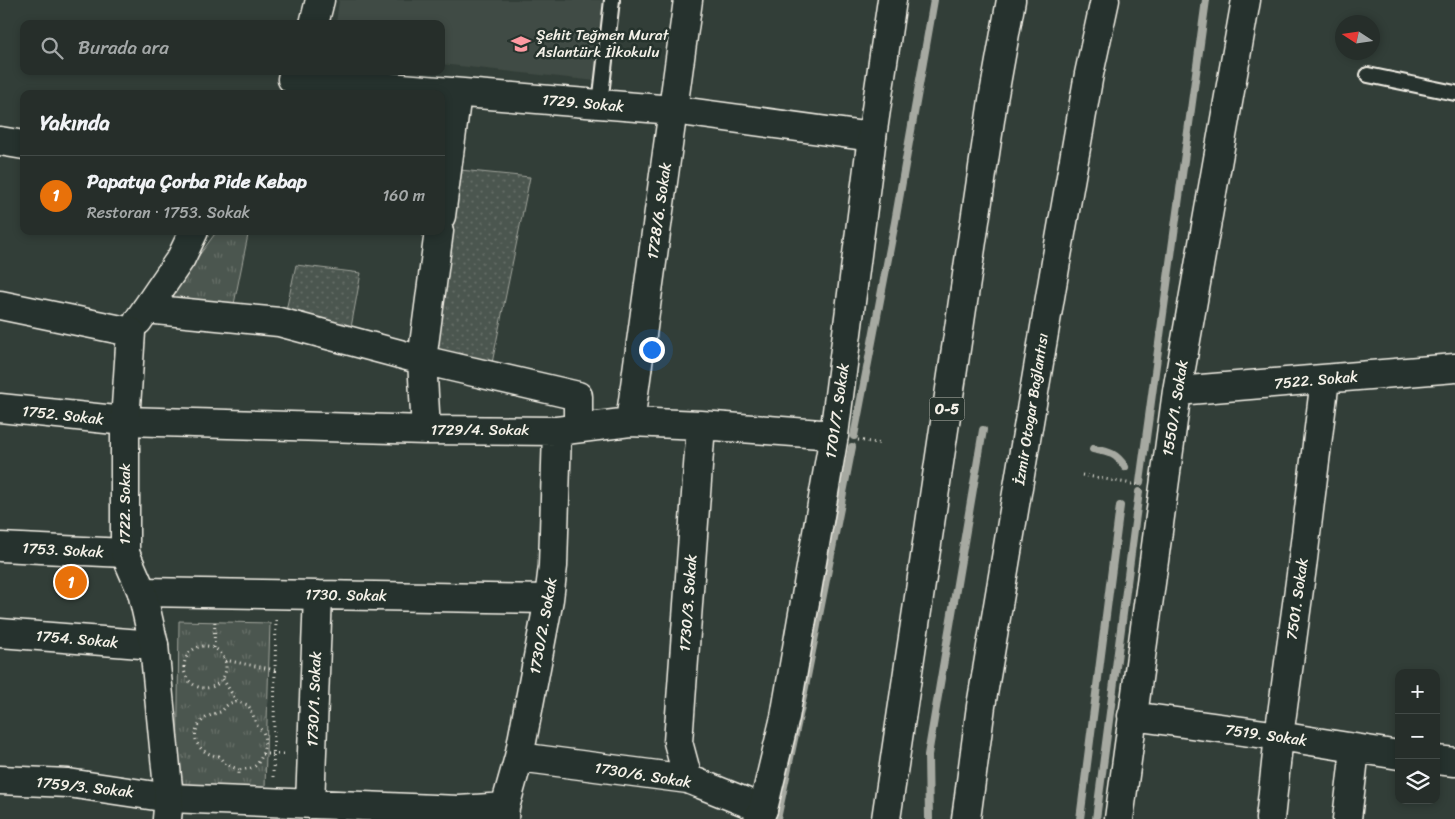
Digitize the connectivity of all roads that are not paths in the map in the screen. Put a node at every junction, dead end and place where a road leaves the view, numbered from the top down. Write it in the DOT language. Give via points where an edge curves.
graph roads {
  1 [pos="320,0"];
  2 [pos="612,0"];
  3 [pos="688,0"];
  4 [pos="892,0"];
  5 [pos="1011,0"];
  6 [pos="1105,0"];
  7 [pos="1246,0"];
  8 [pos="315,20"];
  9 [pos="1368,75"];
  10 [pos="291,81"];
  11 [pos="416,90"];
  12 [pos="445,92"];
  13 [pos="457,93"];
  14 [pos="1455,93"];
  15 [pos="600,104"];
  16 [pos="673,110"];
  17 [pos="872,137"];
  18 [pos="0,141"];
  19 [pos="20,144"];
  20 [pos="445,185"];
  21 [pos="192,235"];
  22 [pos="438,235"];
  23 [pos="0,305"];
  24 [pos="146,309"];
  25 [pos="131,332"];
  26 [pos="422,360"];
  27 [pos="1455,368"];
  28 [pos="1325,379"];
  29 [pos="1177,391"];
  30 [pos="0,408"];
  31 [pos="125,421"];
  32 [pos="630,422"];
  33 [pos="701,425"];
  34 [pos="568,429"];
  35 [pos="426,430"];
  36 [pos="834,435"];
  37 [pos="0,547"];
  38 [pos="126,553"];
  39 [pos="142,592"];
  40 [pos="318,595"];
  41 [pos="549,599"];
  42 [pos="0,633"];
  43 [pos="154,645"];
  44 [pos="1132,716"];
  45 [pos="1279,736"];
  46 [pos="1355,749"];
  47 [pos="1395,754"];
  48 [pos="519,757"];
  49 [pos="1440,760"];
  50 [pos="1455,762"];
  51 [pos="688,779"];
  52 [pos="0,780"];
  53 [pos="310,804"];
  54 [pos="168,808"];
  55 [pos="504,813"];
  56 [pos="761,814"];
  57 [pos="886,819"];
  58 [pos="966,819"];
  59 [pos="1119,819"];
  60 [pos="1270,819"];
  61 [pos="1347,819"];
  1 -- 8 [label="main road"];
  2 -- 15 [label="lane"];
  3 -- 16 [label="main road, 1728/6. Sokak"];
  4 -- 17 [label="main road, 1701/7. Sokak"];
  5 -- 57 [label="main road, O-5" via="993,100"];
  6 -- 58 [label="main road, İzmir Otogar Bağlantısı" via="1056,256 981,706"];
  7 -- 29 [label="main road, 1550/1. Sokak"];
  9 -- 14 [label="lane"];
  10 -- 11 [label="main road, 1729. Sokak"];
  12 -- 13 [label="main road, 1729. Sokak"];
  13 -- 15 [label="main road, 1729. Sokak"];
  13 -- 20 [label="main road"];
  15 -- 16 [label="main road, 1729. Sokak"];
  16 -- 17 [label="main road, 1729. Sokak"];
  16 -- 32 [label="main road, 1728/6. Sokak"];
  17 -- 36 [label="main road, 1701/7. Sokak"];
  18 -- 19 [label="main road"];
  21 -- 24 [label="main road, 1722. Sokak" via="181,258"];
  22 -- 26 [label="main road"];
  23 -- 25 [label="main road"];
  24 -- 25 [label="main road, 1722. Sokak"];
  24 -- 26 [label="main road" via="279,322"];
  25 -- 31 [label="main road, 1722. Sokak"];
  26 -- 34 [label="main road, 1730/2. Sokak" via="578,396"];
  26 -- 35 [label="main road"];
  27 -- 28 [label="main road, 7522. Sokak"];
  28 -- 29 [label="main road, 7522. Sokak"];
  28 -- 45 [label="main road, 7501. Sokak"];
  29 -- 44 [label="main road, 1550/1. Sokak"];
  30 -- 31 [label="main road, 1752. Sokak"];
  31 -- 35 [label="main road, 1729/4. Sokak"];
  31 -- 38 [label="main road, 1722. Sokak"];
  32 -- 33 [label="main road, 1729/4. Sokak"];
  32 -- 34 [label="main road, 1729/4. Sokak"];
  33 -- 36 [label="main road, 1729/4. Sokak"];
  33 -- 51 [label="main road, 1730/3. Sokak" via="678,742"];
  34 -- 35 [label="main road, 1729/4. Sokak"];
  34 -- 41 [label="main road, 1730/2. Sokak"];
  36 -- 56 [label="main road, 1701/7. Sokak" via="785,718"];
  37 -- 38 [label="main road, 1753. Sokak"];
  38 -- 39 [label="main road, 1722. Sokak"];
  39 -- 40 [label="main road, 1730. Sokak"];
  39 -- 43 [label="main road, 1722. Sokak"];
  40 -- 41 [label="main road, 1730. Sokak"];
  40 -- 53 [label="main road, 1730/1. Sokak"];
  41 -- 48 [label="main road, 1730/2. Sokak"];
  42 -- 43 [label="main road, 1754. Sokak"];
  43 -- 54 [label="main road, 1722. Sokak"];
  44 -- 45 [label="main road, 7519. Sokak"];
  44 -- 59 [label="main road, 1550/1. Sokak"];
  45 -- 46 [label="main road, 7519. Sokak"];
  45 -- 60 [label="main road, 7501. Sokak"];
  46 -- 47 [label="main road, 7519. Sokak"];
  46 -- 61 [label="main road"];
  48 -- 51 [label="main road, 1730/6. Sokak"];
  48 -- 55 [label="main road, 1730/2. Sokak"];
  49 -- 50 [label="main road"];
  51 -- 56 [label="main road, 1730/6. Sokak"];
  52 -- 54 [label="main road, 1759/3. Sokak" via="68,783"];
  53 -- 54 [label="main road, 1759/3. Sokak" via="240,801"];
  53 -- 55 [label="main road, 1759/3. Sokak"];
}
